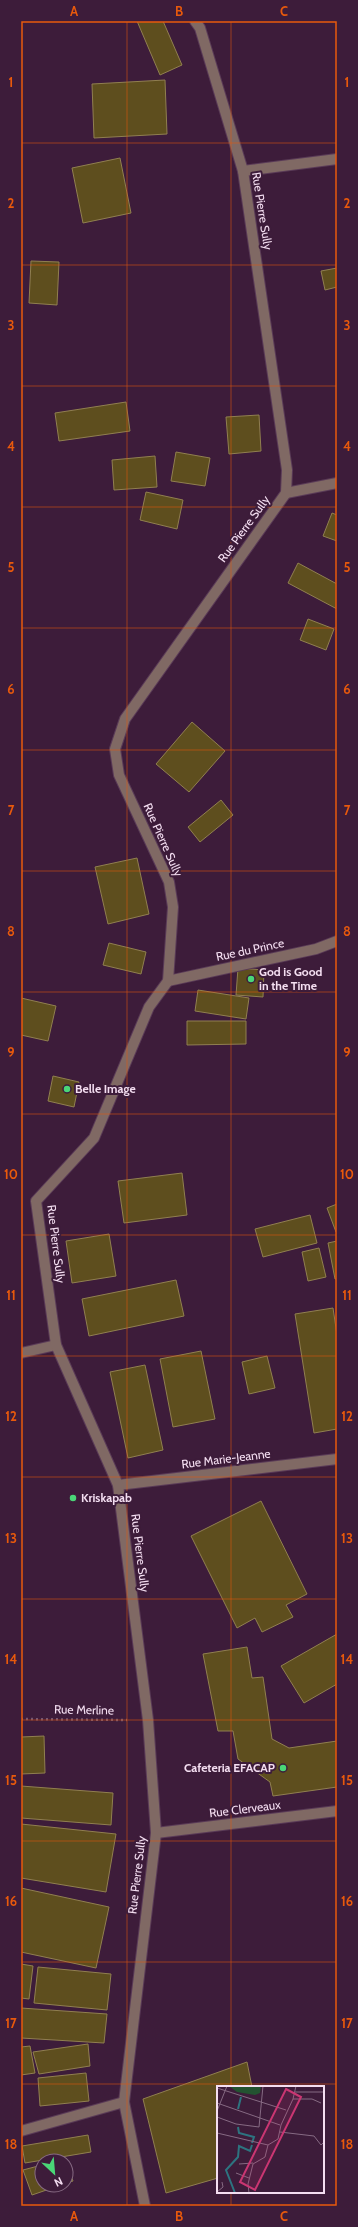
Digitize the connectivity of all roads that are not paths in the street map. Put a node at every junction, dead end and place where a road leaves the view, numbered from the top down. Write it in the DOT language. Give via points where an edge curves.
graph roads {
  1 [pos="195,21"];
  2 [pos="337,158"];
  3 [pos="243,171"];
  4 [pos="337,483"];
  5 [pos="286,494"];
  6 [pos="337,941"];
  7 [pos="168,981"];
  8 [pos="56,1345"];
  9 [pos="21,1353"];
  10 [pos="337,1459"];
  11 [pos="118,1484"];
  12 [pos="337,1811"];
  13 [pos="156,1833"];
  14 [pos="124,2102"];
  15 [pos="21,2132"];
  16 [pos="145,2206"];
  1 -- 3 [label="street, Rue Pierre Sully" via="200,28"];
  2 -- 3 [label="street"];
  3 -- 5 [label="street, Rue Pierre Sully" via="287,470"];
  4 -- 5 [label="street"];
  5 -- 7 [label="street, Rue Pierre Sully" via="125,719 115,749 119,775 170,882 173,907"];
  6 -- 7 [label="street, Rue du Prince" via="316,949"];
  7 -- 8 [label="street, Rue Pierre Sully" via="149,1007 94,1138 36,1201"];
  8 -- 9 [label="street"];
  8 -- 11 [label="street, Rue Pierre Sully"];
  10 -- 11 [label="street, Rue Marie-Jeanne"];
  11 -- 13 [label="street, Rue Pierre Sully" via="148,1720"];
  12 -- 13 [label="street, Rue Clerveaux"];
  13 -- 14 [label="street, Rue Pierre Sully"];
  14 -- 15 [label="street"];
  14 -- 16 [label="street, Rue Pierre Sully"];
}
